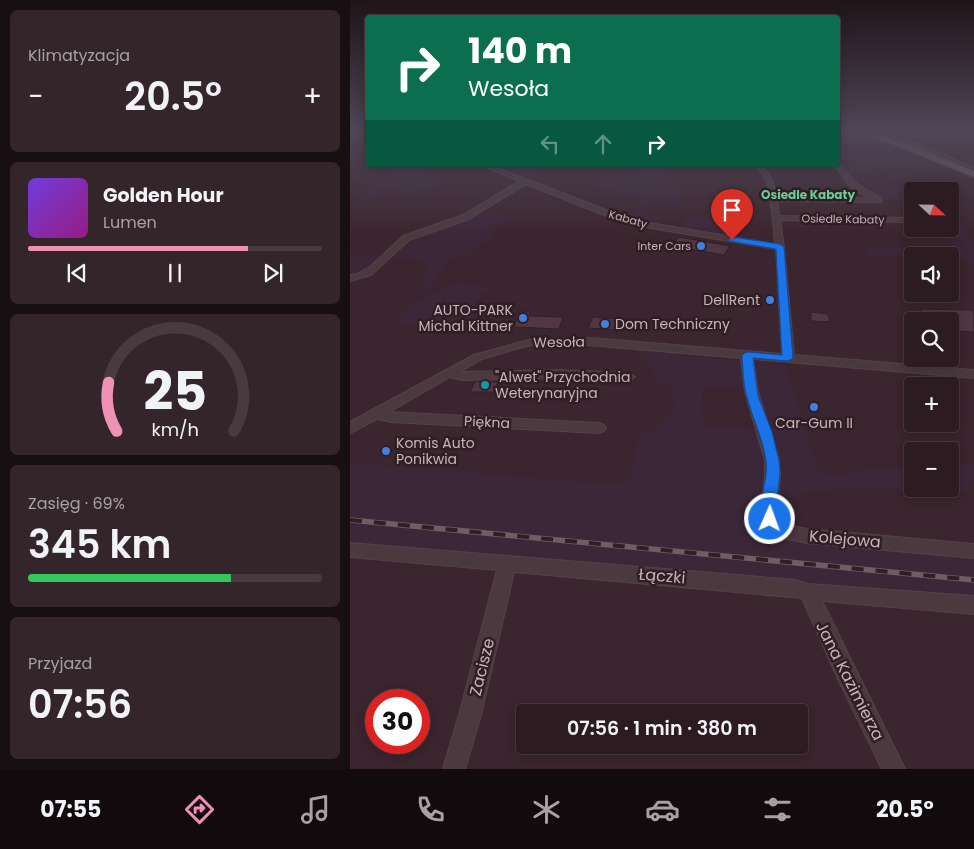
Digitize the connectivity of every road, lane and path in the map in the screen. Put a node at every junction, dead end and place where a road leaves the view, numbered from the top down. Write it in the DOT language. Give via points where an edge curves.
graph roads {
  1 [pos="489,167"];
  2 [pos="759,167"];
  3 [pos="838,167"];
  4 [pos="958,167"];
  5 [pos="974,174"];
  6 [pos="524,182"];
  7 [pos="772,198"];
  8 [pos="774,218"];
  9 [pos="904,220"];
  10 [pos="780,247"];
  11 [pos="350,278"];
  12 [pos="747,355"];
  13 [pos="788,358"];
  14 [pos="447,373"];
  15 [pos="974,374"];
  16 [pos="629,377"];
  17 [pos="376,414"];
  18 [pos="350,428"];
  19 [pos="599,428"];
  20 [pos="350,550"];
  21 [pos="974,551"];
  22 [pos="507,564"];
  23 [pos="808,592"];
  24 [pos="974,604"];
  25 [pos="454,769"];
  26 [pos="894,769"];
  1 -- 6 [label="street, Kabaty"];
  2 -- 7 [label="street" via="769,178"];
  3 -- 7 [label="street, Osiedle Kabaty" via="854,186 878,200"];
  4 -- 5 [label="main road"];
  6 -- 10 [label="street, Kabaty" via="630,222"];
  6 -- 11 [label="street" via="466,217 400,241 364,276"];
  7 -- 8 [label="street"];
  8 -- 9 [label="street, Osiedle Kabaty"];
  8 -- 10 [label="street"];
  10 -- 13 [label="street"];
  12 -- 13 [label="street, Wesoła"];
  12 -- 14 [label="street, Wesoła" via="553,340 497,350"];
  12 -- 21 [label="street, Kolejowa" via="752,396 773,461 769,508 772,525 782,531 807,536"];
  13 -- 15 [label="street, Wesoła"];
  14 -- 16 [label="street" via="462,376 560,374"];
  14 -- 17 [label="street, Wesoła"];
  17 -- 18 [label="street, Wesoła"];
  17 -- 19 [label="street, Piękna"];
  20 -- 22 [label="street, Łączki"];
  22 -- 23 [label="street, Łączki" via="796,588"];
  22 -- 25 [label="street, Zacisze"];
  23 -- 24 [label="street, Łączki"];
  23 -- 26 [label="street, Jana Kazimierza"];
}
